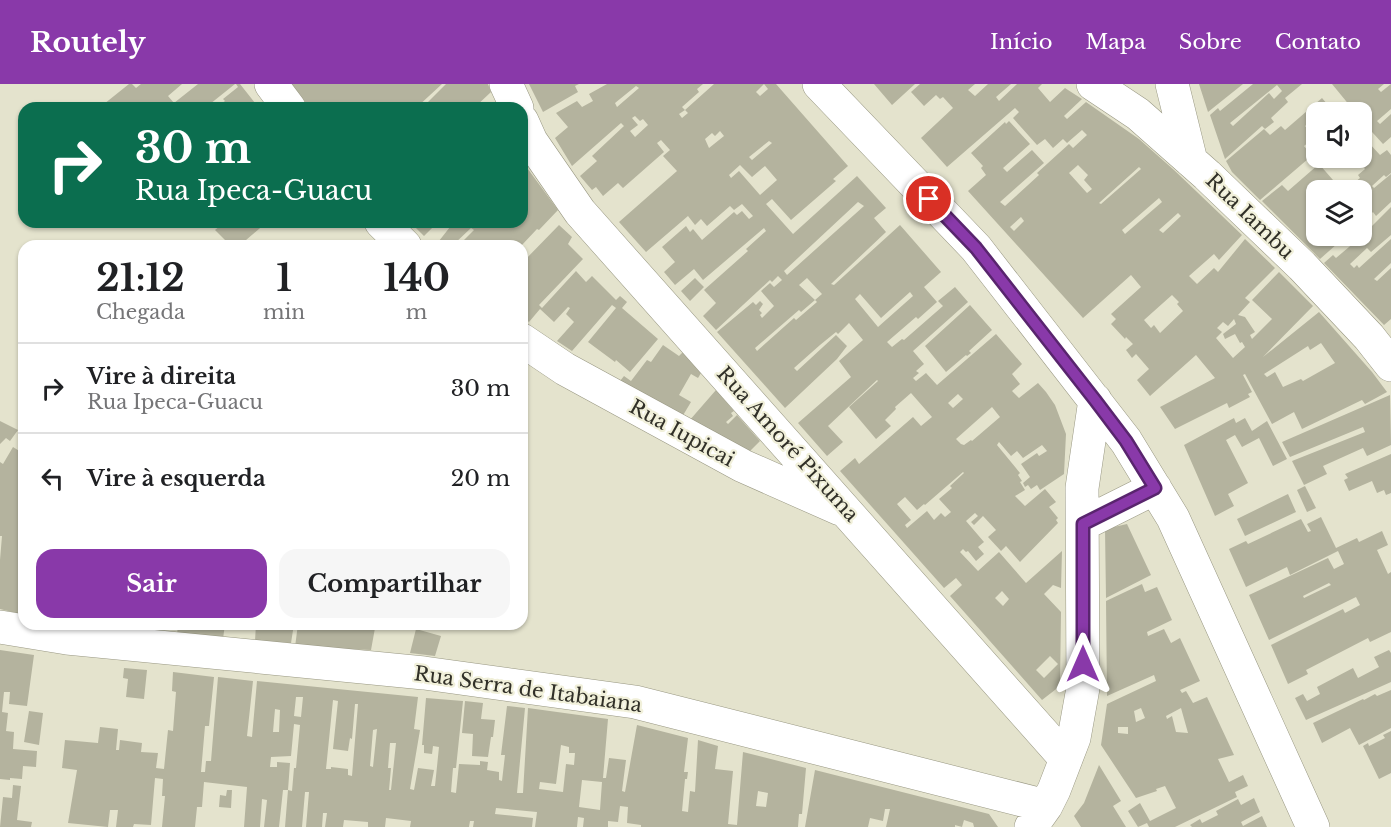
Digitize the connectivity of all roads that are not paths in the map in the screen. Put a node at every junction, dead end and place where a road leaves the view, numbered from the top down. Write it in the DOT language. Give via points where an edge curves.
graph roads {
  1 [pos="271,84"];
  2 [pos="506,84"];
  3 [pos="819,84"];
  4 [pos="1093,84"];
  5 [pos="1172,84"];
  6 [pos="284,102"];
  7 [pos="514,102"];
  8 [pos="528,134"];
  9 [pos="1191,161"];
  10 [pos="387,228"];
  11 [pos="399,240"];
  12 [pos="528,344"];
  13 [pos="1391,365"];
  14 [pos="1095,400"];
  15 [pos="1155,488"];
  16 [pos="850,514"];
  17 [pos="1083,524"];
  18 [pos="0,627"];
  19 [pos="18,630"];
  20 [pos="19,630"];
  21 [pos="1066,759"];
  22 [pos="1038,817"];
  23 [pos="1313,827"];
  1 -- 6 [label="street"];
  2 -- 7 [label="street"];
  3 -- 14 [label="street" via="976,248"];
  4 -- 9 [label="street, Rua Iambu" via="1138,114"];
  5 -- 9 [label="street"];
  8 -- 16 [label="street, Rua Amoré Pixuma" via="580,212"];
  9 -- 13 [label="street, Rua Iambu" via="1302,266"];
  10 -- 11 [label="street"];
  12 -- 16 [label="street, Rua Iupicai" via="565,369 743,466"];
  14 -- 15 [label="street"];
  14 -- 17 [label="street" via="1082,488"];
  15 -- 17 [label="street"];
  15 -- 23 [label="street" via="1178,529"];
  16 -- 21 [label="street, Rua Amoré Pixuma"];
  17 -- 21 [label="street" via="1083,688"];
  18 -- 19 [label="street, Rua Serra de Itabaiana"];
  20 -- 22 [label="street, Rua Serra de Itabaiana" via="436,675 635,702"];
  21 -- 22 [label="street"];
}
